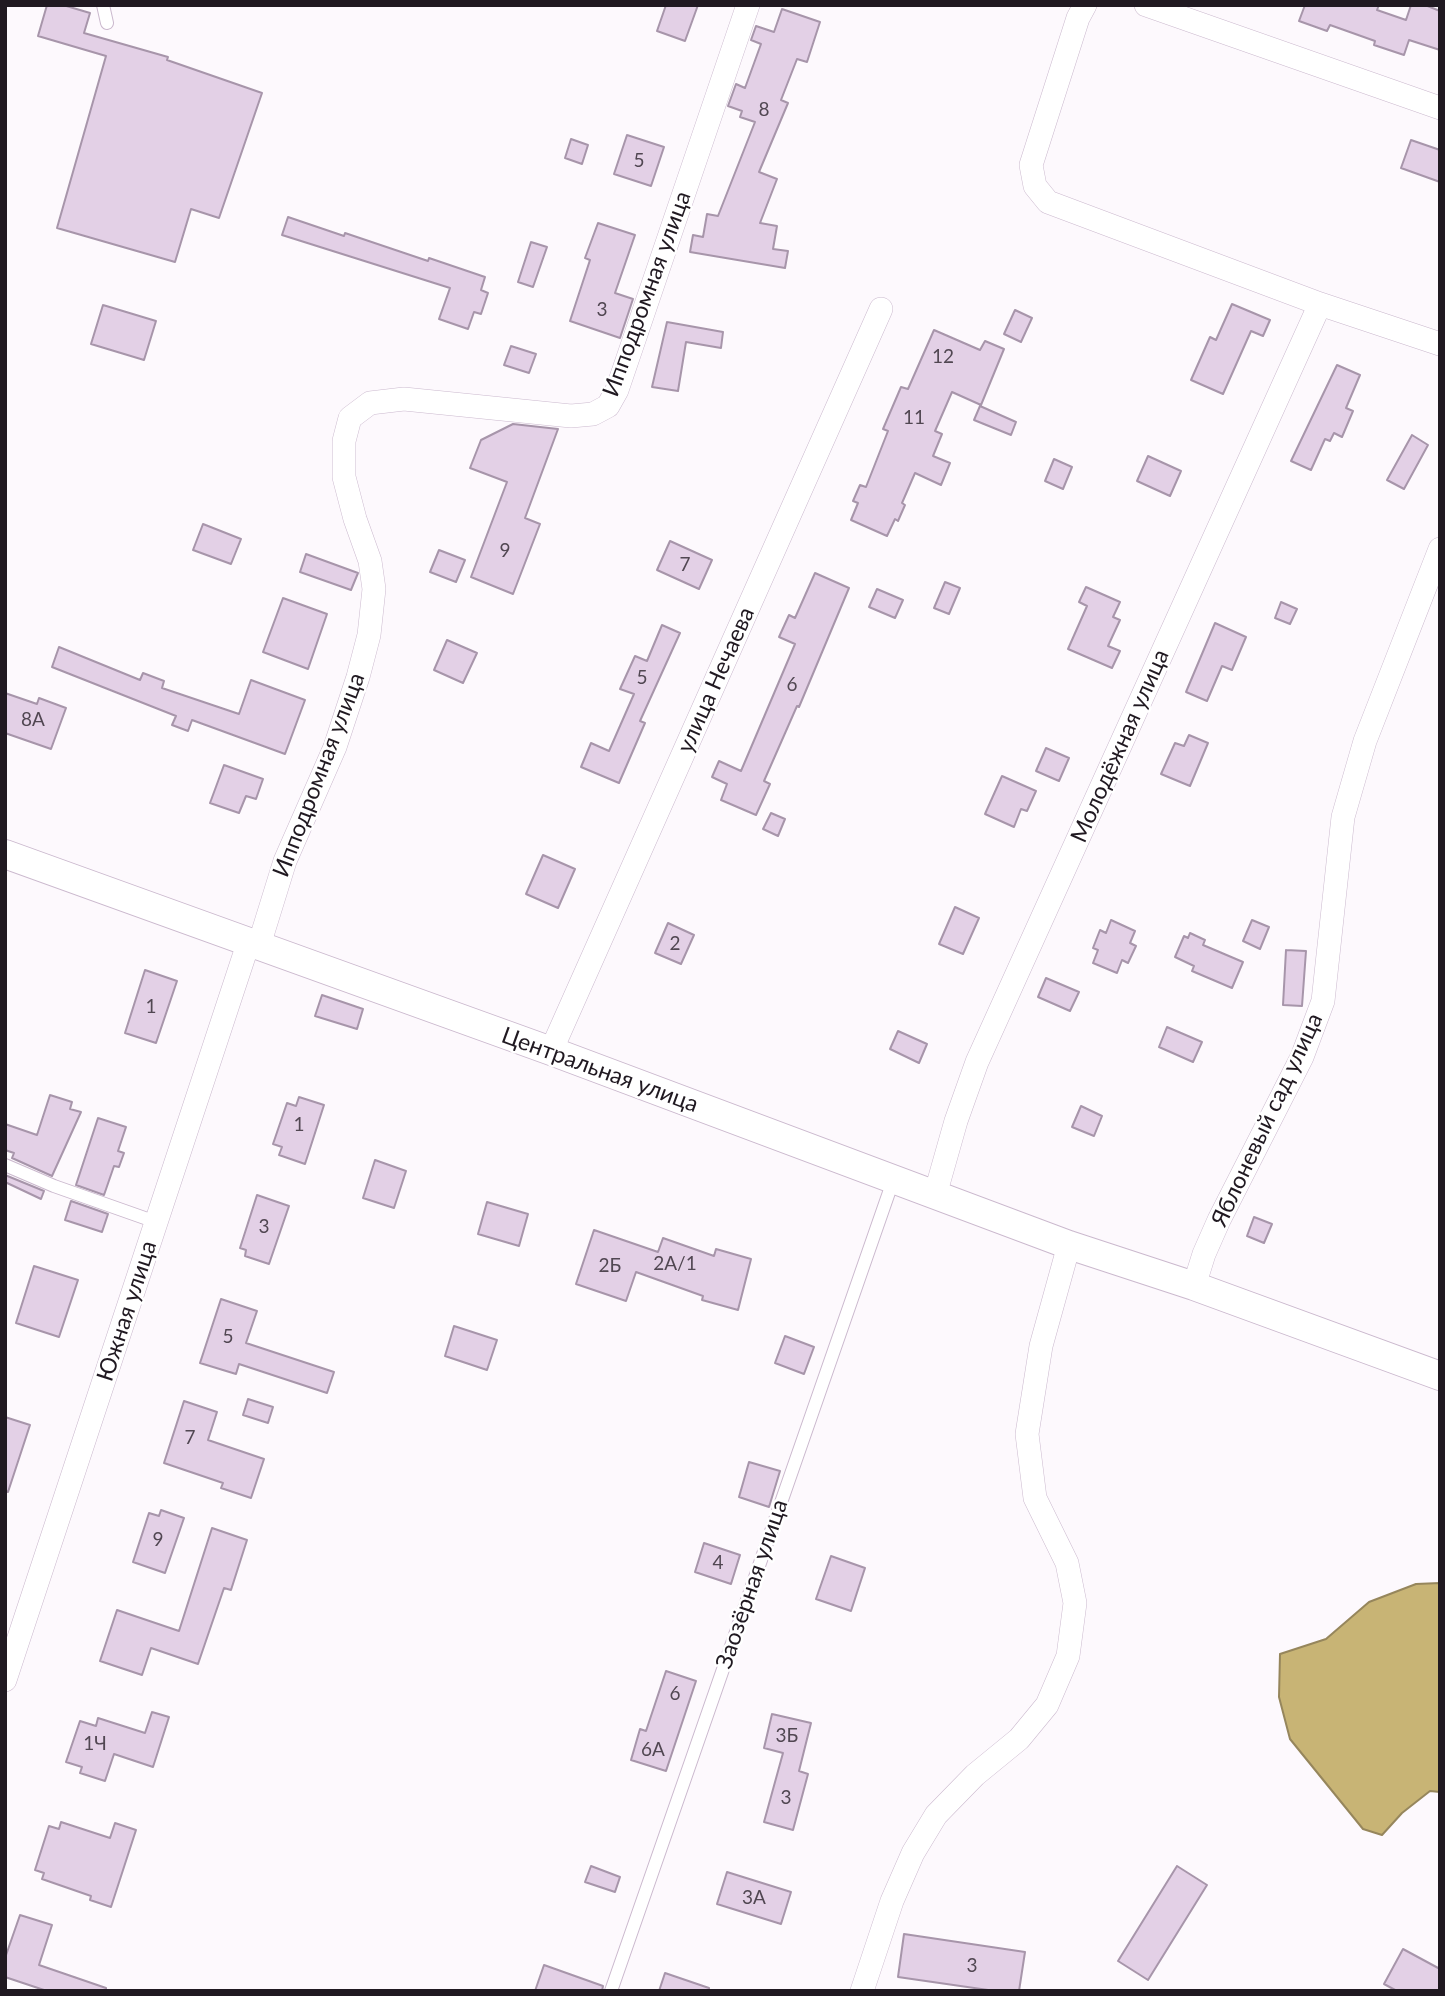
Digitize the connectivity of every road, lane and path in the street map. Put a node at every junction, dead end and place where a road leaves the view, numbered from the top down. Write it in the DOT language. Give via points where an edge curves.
graph roads {
  1 [pos="103,5"];
  2 [pos="748,5"];
  3 [pos="1085,5"];
  4 [pos="1146,5"];
  5 [pos="107,23"];
  6 [pos="1440,108"];
  7 [pos="1320,304"];
  8 [pos="881,309"];
  9 [pos="1440,344"];
  10 [pos="1440,549"];
  11 [pos="5,854"];
  12 [pos="254,943"];
  13 [pos="551,1051"];
  14 [pos="5,1165"];
  15 [pos="894,1178"];
  16 [pos="935,1195"];
  17 [pos="156,1222"];
  18 [pos="1069,1245"];
  19 [pos="1194,1286"];
  20 [pos="1440,1376"];
  21 [pos="5,1680"];
  22 [pos="611,1991"];
  23 [pos="862,1991"];
  1 -- 5 [label="lane"];
  2 -- 12 [label="street, Ипподромная улица" via="608,406 593,414 571,416 404,399 370,403 350,418 344,441 344,477 370,561 374,589 369,635 335,747"];
  3 -- 7 [label="street" via="1031,165 1035,186 1048,201"];
  4 -- 6 [label="street"];
  7 -- 9 [label="street"];
  7 -- 16 [label="street, Молодёжная улица" via="977,1062"];
  8 -- 13 [label="street, улица Нечаева"];
  10 -- 19 [label="street, Яблоневый сад улица" via="1365,741 1343,817 1323,1001 1302,1057 1219,1220"];
  11 -- 12 [label="street, Центральная улица"];
  12 -- 13 [label="street, Центральная улица"];
  12 -- 17 [label="street, Южная улица"];
  13 -- 15 [label="street, Центральная улица"];
  14 -- 17 [label="lane"];
  15 -- 16 [label="street, Центральная улица"];
  15 -- 22 [label="lane, Заозёрная улица"];
  16 -- 18 [label="street, Центральная улица"];
  17 -- 21 [label="street, Южная улица"];
  18 -- 19 [label="street, Центральная улица"];
  18 -- 23 [label="street" via="1041,1346 1027,1434 1035,1499 1067,1563 1075,1603 1068,1656 1048,1704 1019,1739 936,1815 892,1901"];
  19 -- 20 [label="street, Центральная улица"];
}
